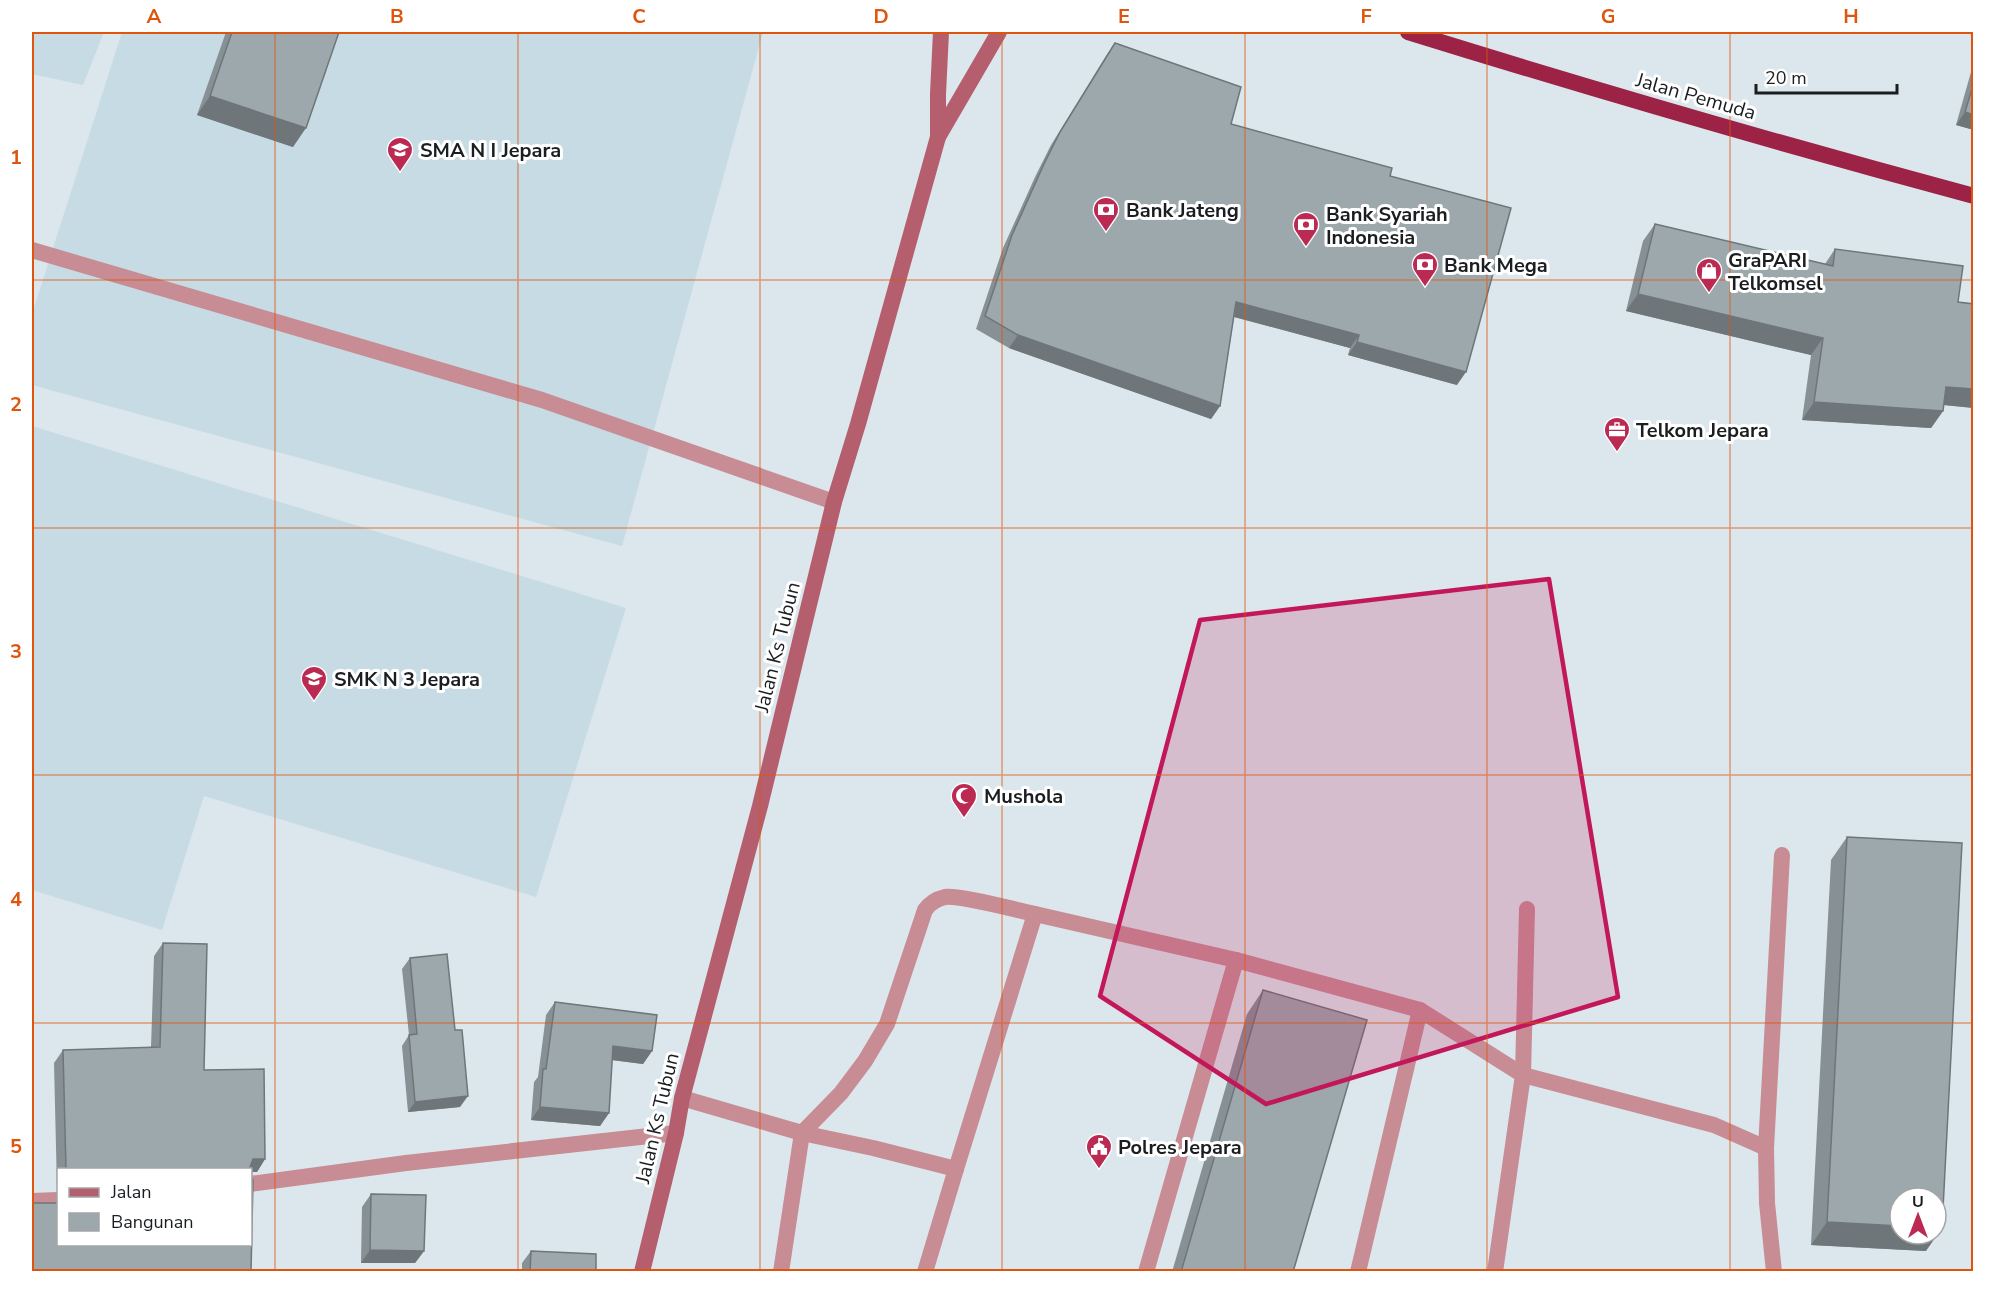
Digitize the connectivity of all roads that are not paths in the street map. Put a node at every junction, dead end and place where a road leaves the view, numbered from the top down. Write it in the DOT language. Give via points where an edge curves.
graph roads {
  1 [pos="941,32"];
  2 [pos="999,32"];
  3 [pos="1408,32"];
  4 [pos="938,137"];
  5 [pos="1974,196"];
  6 [pos="32,250"];
  7 [pos="834,502"];
  8 [pos="1782,855"];
  9 [pos="1527,909"];
  10 [pos="1035,914"];
  11 [pos="1236,960"];
  12 [pos="1420,1010"];
  13 [pos="1523,1075"];
  14 [pos="682,1098"];
  15 [pos="676,1133"];
  16 [pos="802,1133"];
  17 [pos="1766,1148"];
  18 [pos="956,1169"];
  19 [pos="252,1184"];
  20 [pos="57,1200"];
  21 [pos="32,1201"];
  22 [pos="642,1272"];
  23 [pos="781,1272"];
  24 [pos="925,1272"];
  25 [pos="1146,1272"];
  26 [pos="1358,1272"];
  27 [pos="1495,1272"];
  28 [pos="1774,1272"];
  1 -- 4 [label="main road, Jalan Ks Tubun"];
  2 -- 4 [label="main road"];
  3 -- 5 [label="highway, Jalan Pemuda"];
  4 -- 7 [label="main road, Jalan Ks Tubun"];
  6 -- 7 [label="street" via="542,400"];
  7 -- 14 [label="main road, Jalan Ks Tubun" via="760,806"];
  8 -- 17 [label="street"];
  9 -- 13 [label="street"];
  10 -- 11 [label="street"];
  10 -- 16 [label="street" via="952,897 930,904 887,1024 841,1094"];
  10 -- 18 [label="street"];
  11 -- 12 [label="street"];
  11 -- 25 [label="street"];
  12 -- 13 [label="street"];
  12 -- 26 [label="street"];
  13 -- 17 [label="street" via="1714,1125"];
  13 -- 27 [label="street"];
  14 -- 15 [label="main road, Jalan Ks Tubun"];
  14 -- 16 [label="street"];
  15 -- 19 [label="street"];
  15 -- 22 [label="main road, Jalan Ks Tubun"];
  16 -- 18 [label="street"];
  16 -- 23 [label="street"];
  17 -- 28 [label="street"];
  18 -- 24 [label="street"];
  20 -- 21 [label="street"];
}
